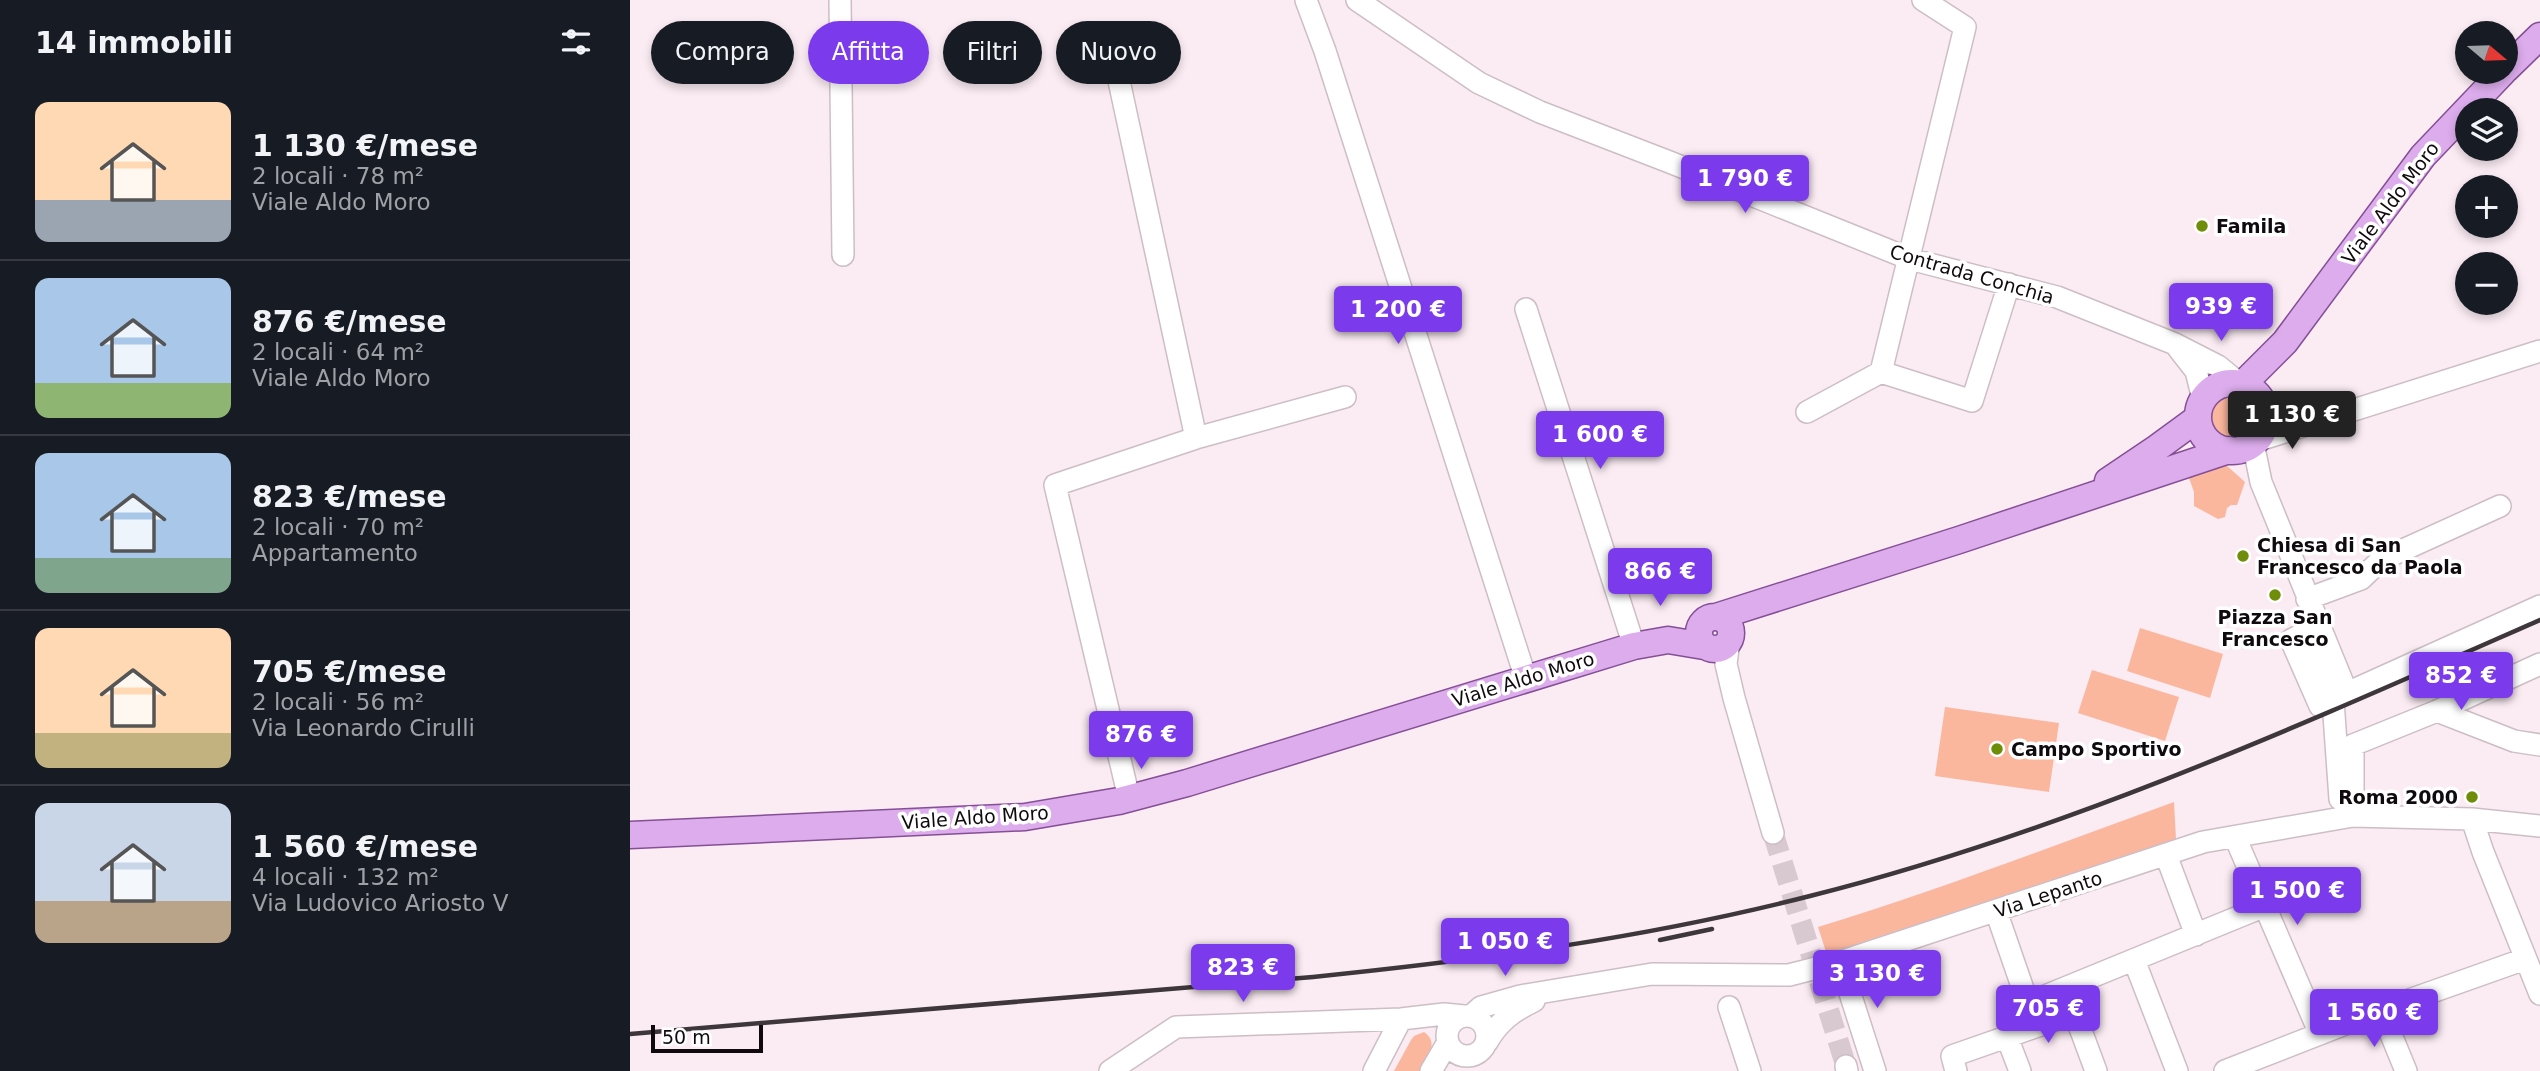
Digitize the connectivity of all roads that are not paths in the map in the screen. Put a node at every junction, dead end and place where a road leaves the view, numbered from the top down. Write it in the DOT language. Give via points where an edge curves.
graph roads {
  1 [pos="840,0"];
  2 [pos="1307,0"];
  3 [pos="1357,0"];
  4 [pos="1923,0"];
  5 [pos="2540,36"];
  6 [pos="2518,57"];
  7 [pos="1120,84"];
  8 [pos="2492,84"];
  9 [pos="843,255"];
  10 [pos="1910,259"];
  11 [pos="2009,284"];
  12 [pos="1525,309"];
  13 [pos="2175,344"];
  14 [pos="2540,351"];
  15 [pos="1881,372"];
  16 [pos="2251,393"];
  17 [pos="1345,397"];
  18 [pos="2200,408"];
  19 [pos="1807,412"];
  20 [pos="2316,421"];
  21 [pos="1196,438"];
  22 [pos="2243,446"];
  23 [pos="2060,506"];
  24 [pos="2500,506"];
  25 [pos="2307,599"];
  26 [pos="2540,606"];
  27 [pos="2318,626"];
  28 [pos="1716,634"];
  29 [pos="1633,646"];
  30 [pos="2540,664"];
  31 [pos="1526,679"];
  32 [pos="2480,692"];
  33 [pos="2437,711"];
  34 [pos="2483,729"];
  35 [pos="2540,745"];
  36 [pos="1129,798"];
  37 [pos="2353,808"];
  38 [pos="2472,819"];
  39 [pos="2540,826"];
  40 [pos="1773,833"];
  41 [pos="630,835"];
  42 [pos="2235,836"];
  43 [pos="2165,855"];
  44 [pos="2265,906"];
  45 [pos="1996,911"];
  46 [pos="2196,935"];
  47 [pos="2525,959"];
  48 [pos="2134,960"];
  49 [pos="1840,962"];
  50 [pos="2065,988"];
  51 [pos="1559,990"];
  52 [pos="2540,993"];
  53 [pos="2028,1003"];
  54 [pos="1729,1007"];
  55 [pos="2381,1010"];
  56 [pos="2075,1013"];
  57 [pos="1467,1016"];
  58 [pos="1401,1019"];
  59 [pos="2036,1027"];
  60 [pos="2320,1034"];
  61 [pos="2007,1037"];
  62 [pos="1447,1039"];
  63 [pos="1487,1042"];
  64 [pos="1470,1056"];
  65 [pos="1110,1071"];
  66 [pos="1374,1071"];
  67 [pos="1431,1071"];
  68 [pos="1449,1071"];
  69 [pos="1750,1071"];
  70 [pos="1875,1071"];
  71 [pos="1956,1071"];
  72 [pos="2020,1071"];
  73 [pos="2096,1071"];
  74 [pos="2177,1071"];
  75 [pos="2225,1071"];
  76 [pos="2406,1071"];
  1 -- 9 [label="street"];
  2 -- 31 [label="street"];
  3 -- 10 [label="street, Contrada Conchia" via="1479,83 1540,112"];
  4 -- 10 [label="street" via="1965,27"];
  5 -- 6 [label="main road, Viale Aldo Moro"];
  7 -- 21 [label="street"];
  8 -- 16 [label="main road, Viale Aldo Moro" via="2423,156"];
  10 -- 11 [label="street, Contrada Conchia"];
  10 -- 15 [label="street"];
  11 -- 13 [label="street, Contrada Conchia" via="2057,297"];
  11 -- 15 [label="street" via="1972,401"];
  12 -- 29 [label="street"];
  13 -- 16 [label="street, Contrada Conchia" via="2218,366"];
  13 -- 18 [label="street" via="2196,370"];
  14 -- 20 [label="street"];
  15 -- 19 [label="street"];
  16 -- 18 [label="main road" via="2219,385"];
  16 -- 20 [label="street, Contrada Conchia"];
  16 -- 22 [label="main road" via="2265,423"];
  17 -- 21 [label="street"];
  18 -- 22 [label="main road" via="2199,428 2211,444 2220,449"];
  18 -- 23 [label="main road, Viale Aldo Moro" via="2125,471"];
  20 -- 22 [label="street"];
  21 -- 36 [label="street" via="1055,485"];
  22 -- 23 [label="main road, Viale Aldo Moro"];
  22 -- 25 [label="street"];
  23 -- 28 [label="main road, Viale Aldo Moro" via="1782,597"];
  24 -- 25 [label="street" via="2381,560 2361,579"];
  25 -- 27 [label="street"];
  26 -- 27 [label="street" via="2347,693"];
  27 -- 37 [label="street" via="2291,640 2320,706 2327,704 2303,648 2310,645 2333,701 2340,799"];
  28 -- 29 [label="main road, Viale Aldo Moro" via="1650,636"];
  28 -- 40 [label="street"];
  29 -- 31 [label="main road, Viale Aldo Moro"];
  30 -- 32 [label="street"];
  31 -- 36 [label="main road, Viale Aldo Moro"];
  32 -- 33 [label="street"];
  32 -- 34 [label="street"];
  33 -- 34 [label="street"];
  33 -- 37 [label="street" via="2353,745"];
  34 -- 35 [label="street"];
  36 -- 41 [label="main road, Viale Aldo Moro" via="1025,817"];
  37 -- 38 [label="street, Via Lepanto"];
  37 -- 42 [label="street, Via Lepanto"];
  38 -- 39 [label="street, Via Lepanto"];
  38 -- 47 [label="street"];
  42 -- 43 [label="street, Via Lepanto"];
  42 -- 44 [label="street"];
  43 -- 45 [label="street, Via Lepanto"];
  43 -- 46 [label="street"];
  44 -- 46 [label="street"];
  44 -- 60 [label="street"];
  45 -- 49 [label="street, Via Lepanto"];
  45 -- 53 [label="street"];
  46 -- 48 [label="street"];
  47 -- 52 [label="street"];
  47 -- 55 [label="street"];
  48 -- 50 [label="street"];
  48 -- 74 [label="street"];
  49 -- 51 [label="street, Via Lepanto" via="1789,975 1652,974"];
  49 -- 70 [label="street"];
  50 -- 53 [label="street"];
  50 -- 56 [label="street"];
  51 -- 57 [label="street" via="1481,1007"];
  51 -- 63 [label="street" via="1512,1012"];
  53 -- 59 [label="street"];
  54 -- 69 [label="street"];
  55 -- 60 [label="street"];
  55 -- 76 [label="street"];
  56 -- 59 [label="street"];
  56 -- 73 [label="street"];
  57 -- 58 [label="street"];
  57 -- 62 [label="street" via="1452,1023"];
  57 -- 63 [label="street" via="1483,1022"];
  58 -- 62 [label="street" via="1439,1028"];
  58 -- 65 [label="street" via="1176,1027"];
  58 -- 66 [label="street"];
  59 -- 61 [label="street"];
  60 -- 75 [label="street"];
  61 -- 71 [label="street" via="1952,1056"];
  61 -- 72 [label="street"];
  62 -- 64 [label="street" via="1455,1052"];
  62 -- 67 [label="street"];
  63 -- 64 [label="street"];
  64 -- 68 [label="street"];
}
